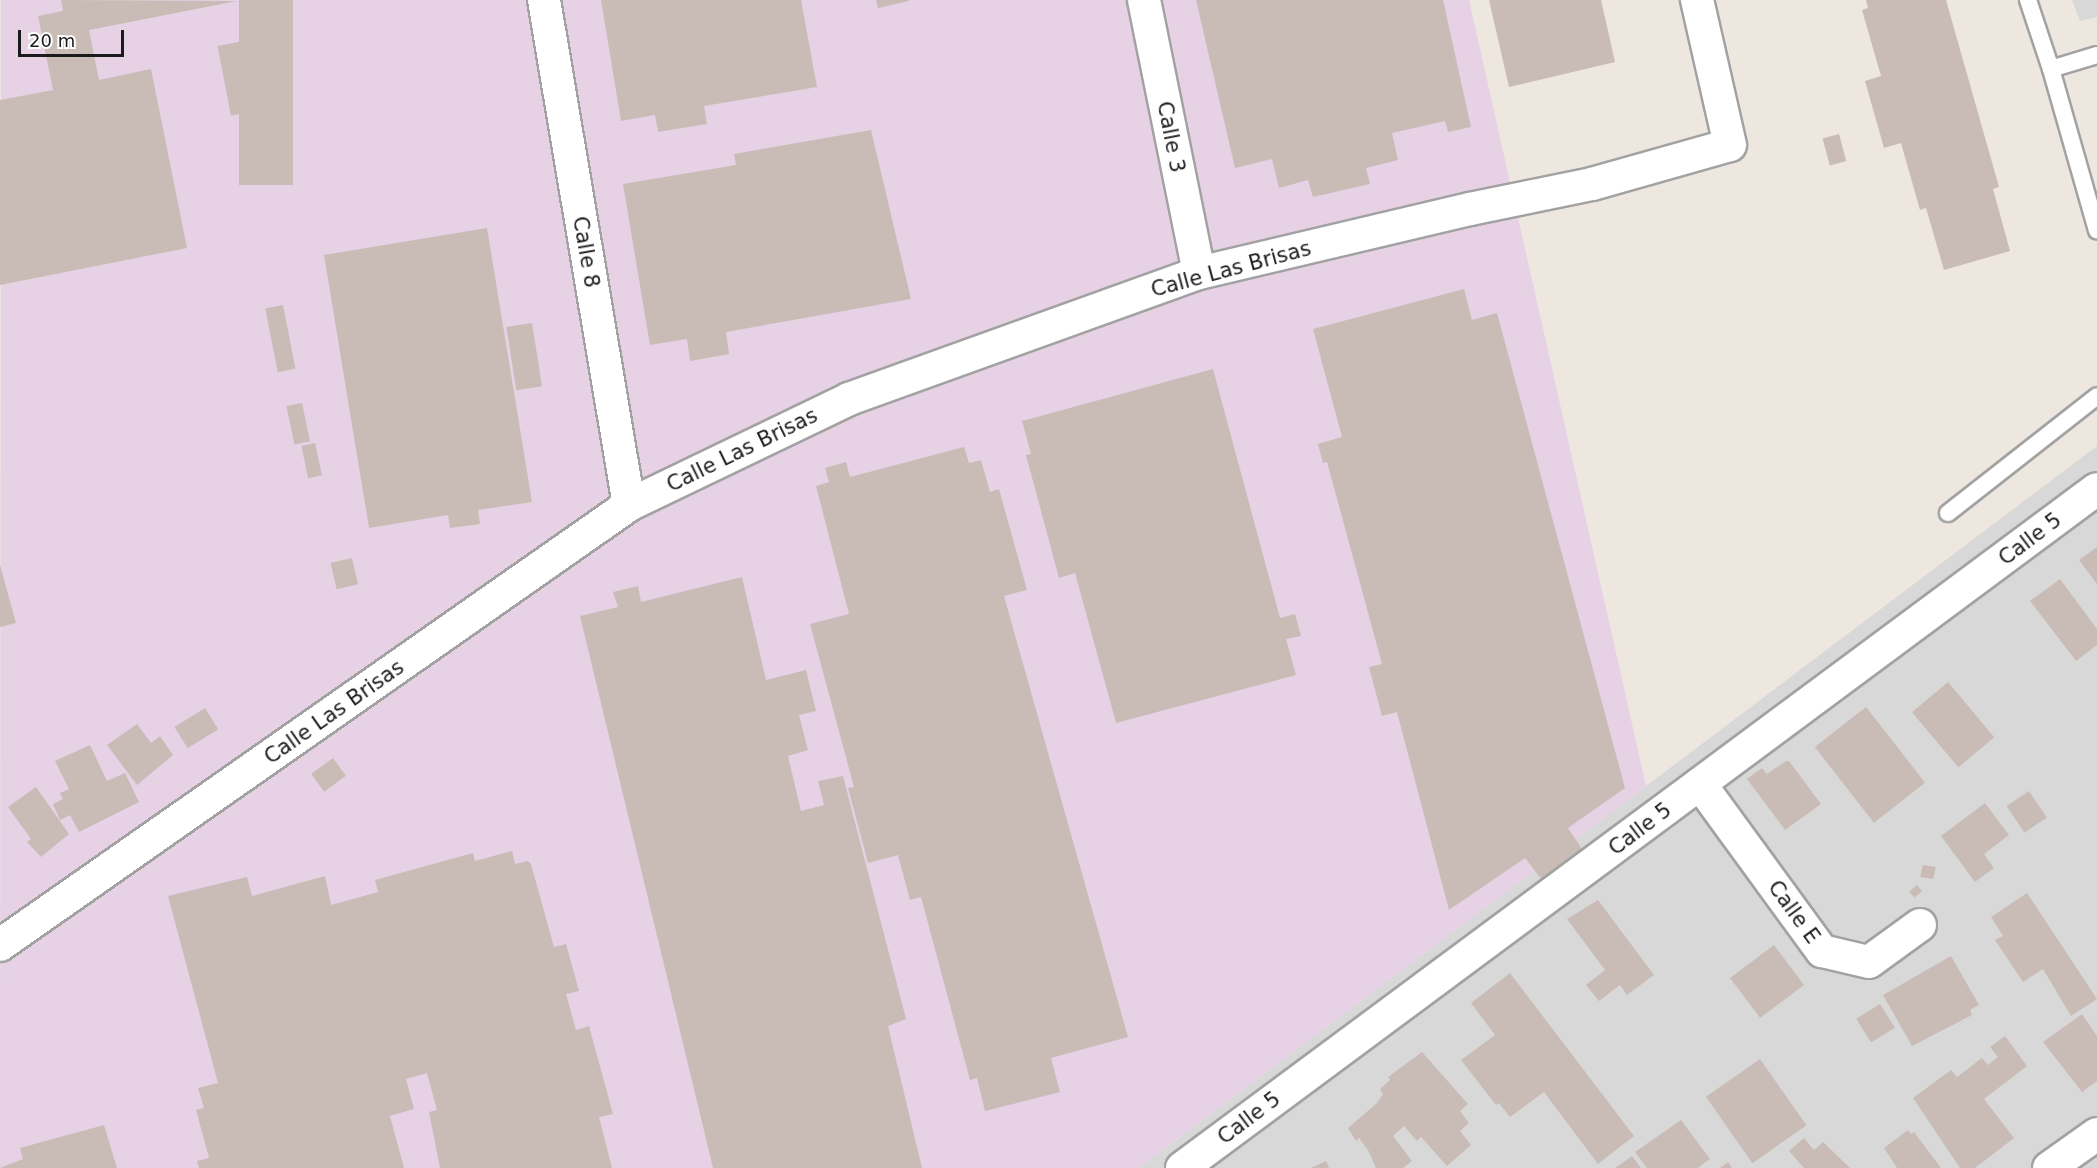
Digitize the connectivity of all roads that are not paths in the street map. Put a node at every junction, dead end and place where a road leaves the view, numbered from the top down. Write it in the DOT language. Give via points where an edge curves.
graph roads {
  1 [pos="544,0"];
  2 [pos="1144,0"];
  3 [pos="1697,0"];
  4 [pos="2028,0"];
  5 [pos="2097,55"];
  6 [pos="2052,69"];
  7 [pos="2097,231"];
  8 [pos="1199,273"];
  9 [pos="2097,396"];
  10 [pos="2097,489"];
  11 [pos="629,505"];
  12 [pos="1948,513"];
  13 [pos="1700,784"];
  14 [pos="1920,926"];
  15 [pos="0,945"];
  16 [pos="2097,1134"];
  17 [pos="1182,1168"];
  18 [pos="2049,1168"];
  1 -- 11 [label="street, Calle 8"];
  2 -- 8 [label="street, Calle 3"];
  3 -- 8 [label="street, Calle Las Brisas" via="1730,145 1592,184"];
  4 -- 6 [label="lane"];
  5 -- 6 [label="lane"];
  6 -- 7 [label="lane"];
  8 -- 11 [label="street, Calle Las Brisas" via="849,399"];
  9 -- 12 [label="lane"];
  10 -- 13 [label="street, Calle 5"];
  11 -- 15 [label="street, Calle Las Brisas"];
  13 -- 14 [label="street, Calle E" via="1822,951 1869,962"];
  13 -- 17 [label="street, Calle 5"];
  16 -- 18 [label="street"];
}
